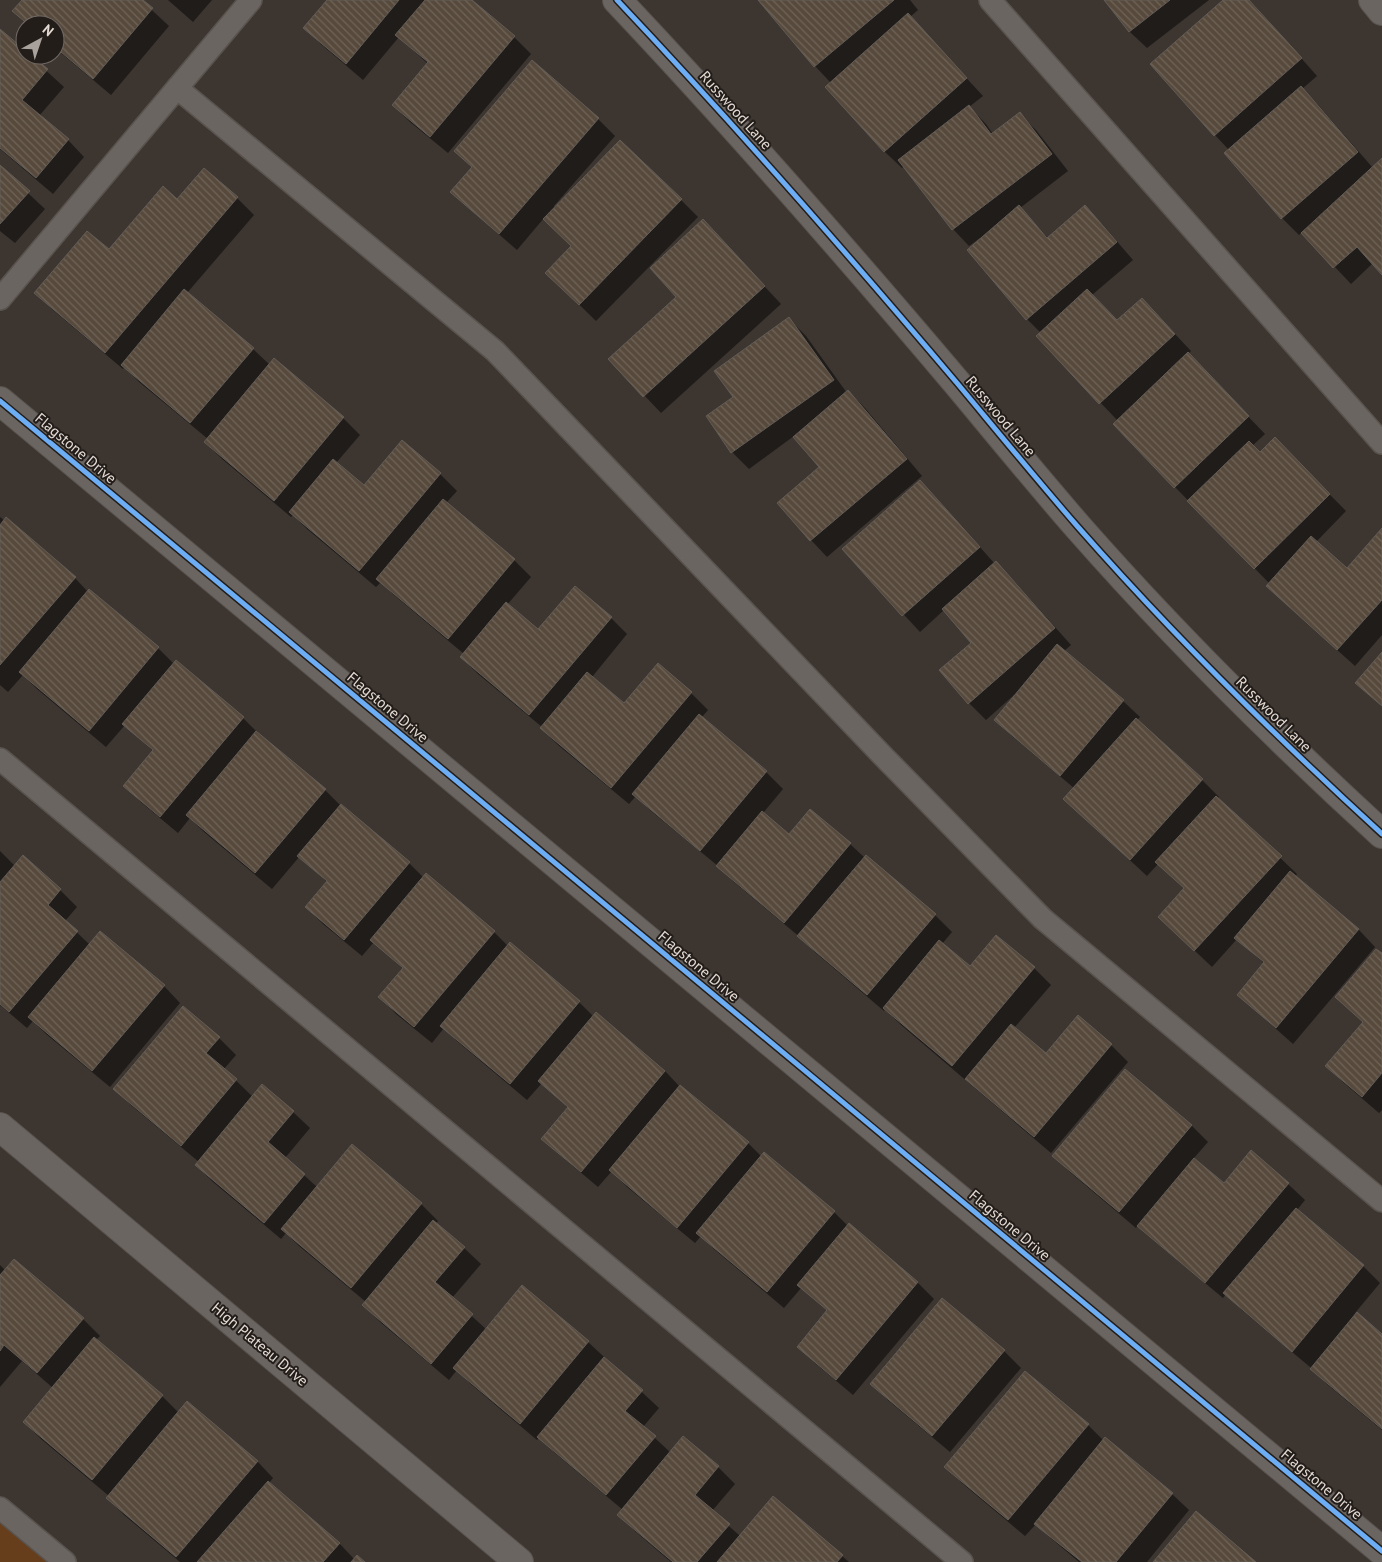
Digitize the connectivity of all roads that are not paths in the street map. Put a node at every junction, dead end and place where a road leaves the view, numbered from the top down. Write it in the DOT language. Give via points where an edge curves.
graph roads {
  1 [pos="251,0"];
  2 [pos="617,0"];
  3 [pos="990,0"];
  4 [pos="1372,0"];
  5 [pos="1382,11"];
  6 [pos="177,88"];
  7 [pos="0,299"];
  8 [pos="0,400"];
  9 [pos="1382,443"];
  10 [pos="0,759"];
  11 [pos="1382,834"];
  12 [pos="0,1127"];
  13 [pos="1382,1200"];
  14 [pos="0,1508"];
  15 [pos="1382,1552"];
  16 [pos="65,1562"];
  17 [pos="519,1562"];
  18 [pos="962,1562"];
  19 [pos="1374,1562"];
  1 -- 6 [label="lane"];
  2 -- 11 [label="street, Russwood Lane" via="815,217 1085,534 1180,637"];
  3 -- 9 [label="lane"];
  4 -- 5 [label="street"];
  6 -- 7 [label="lane"];
  6 -- 13 [label="lane" via="494,352 1043,918"];
  8 -- 15 [label="street, Flagstone Drive"];
  10 -- 18 [label="lane"];
  12 -- 17 [label="street, High Plateau Drive"];
  14 -- 16 [label="lane"];
  15 -- 19 [label="street"];
}
